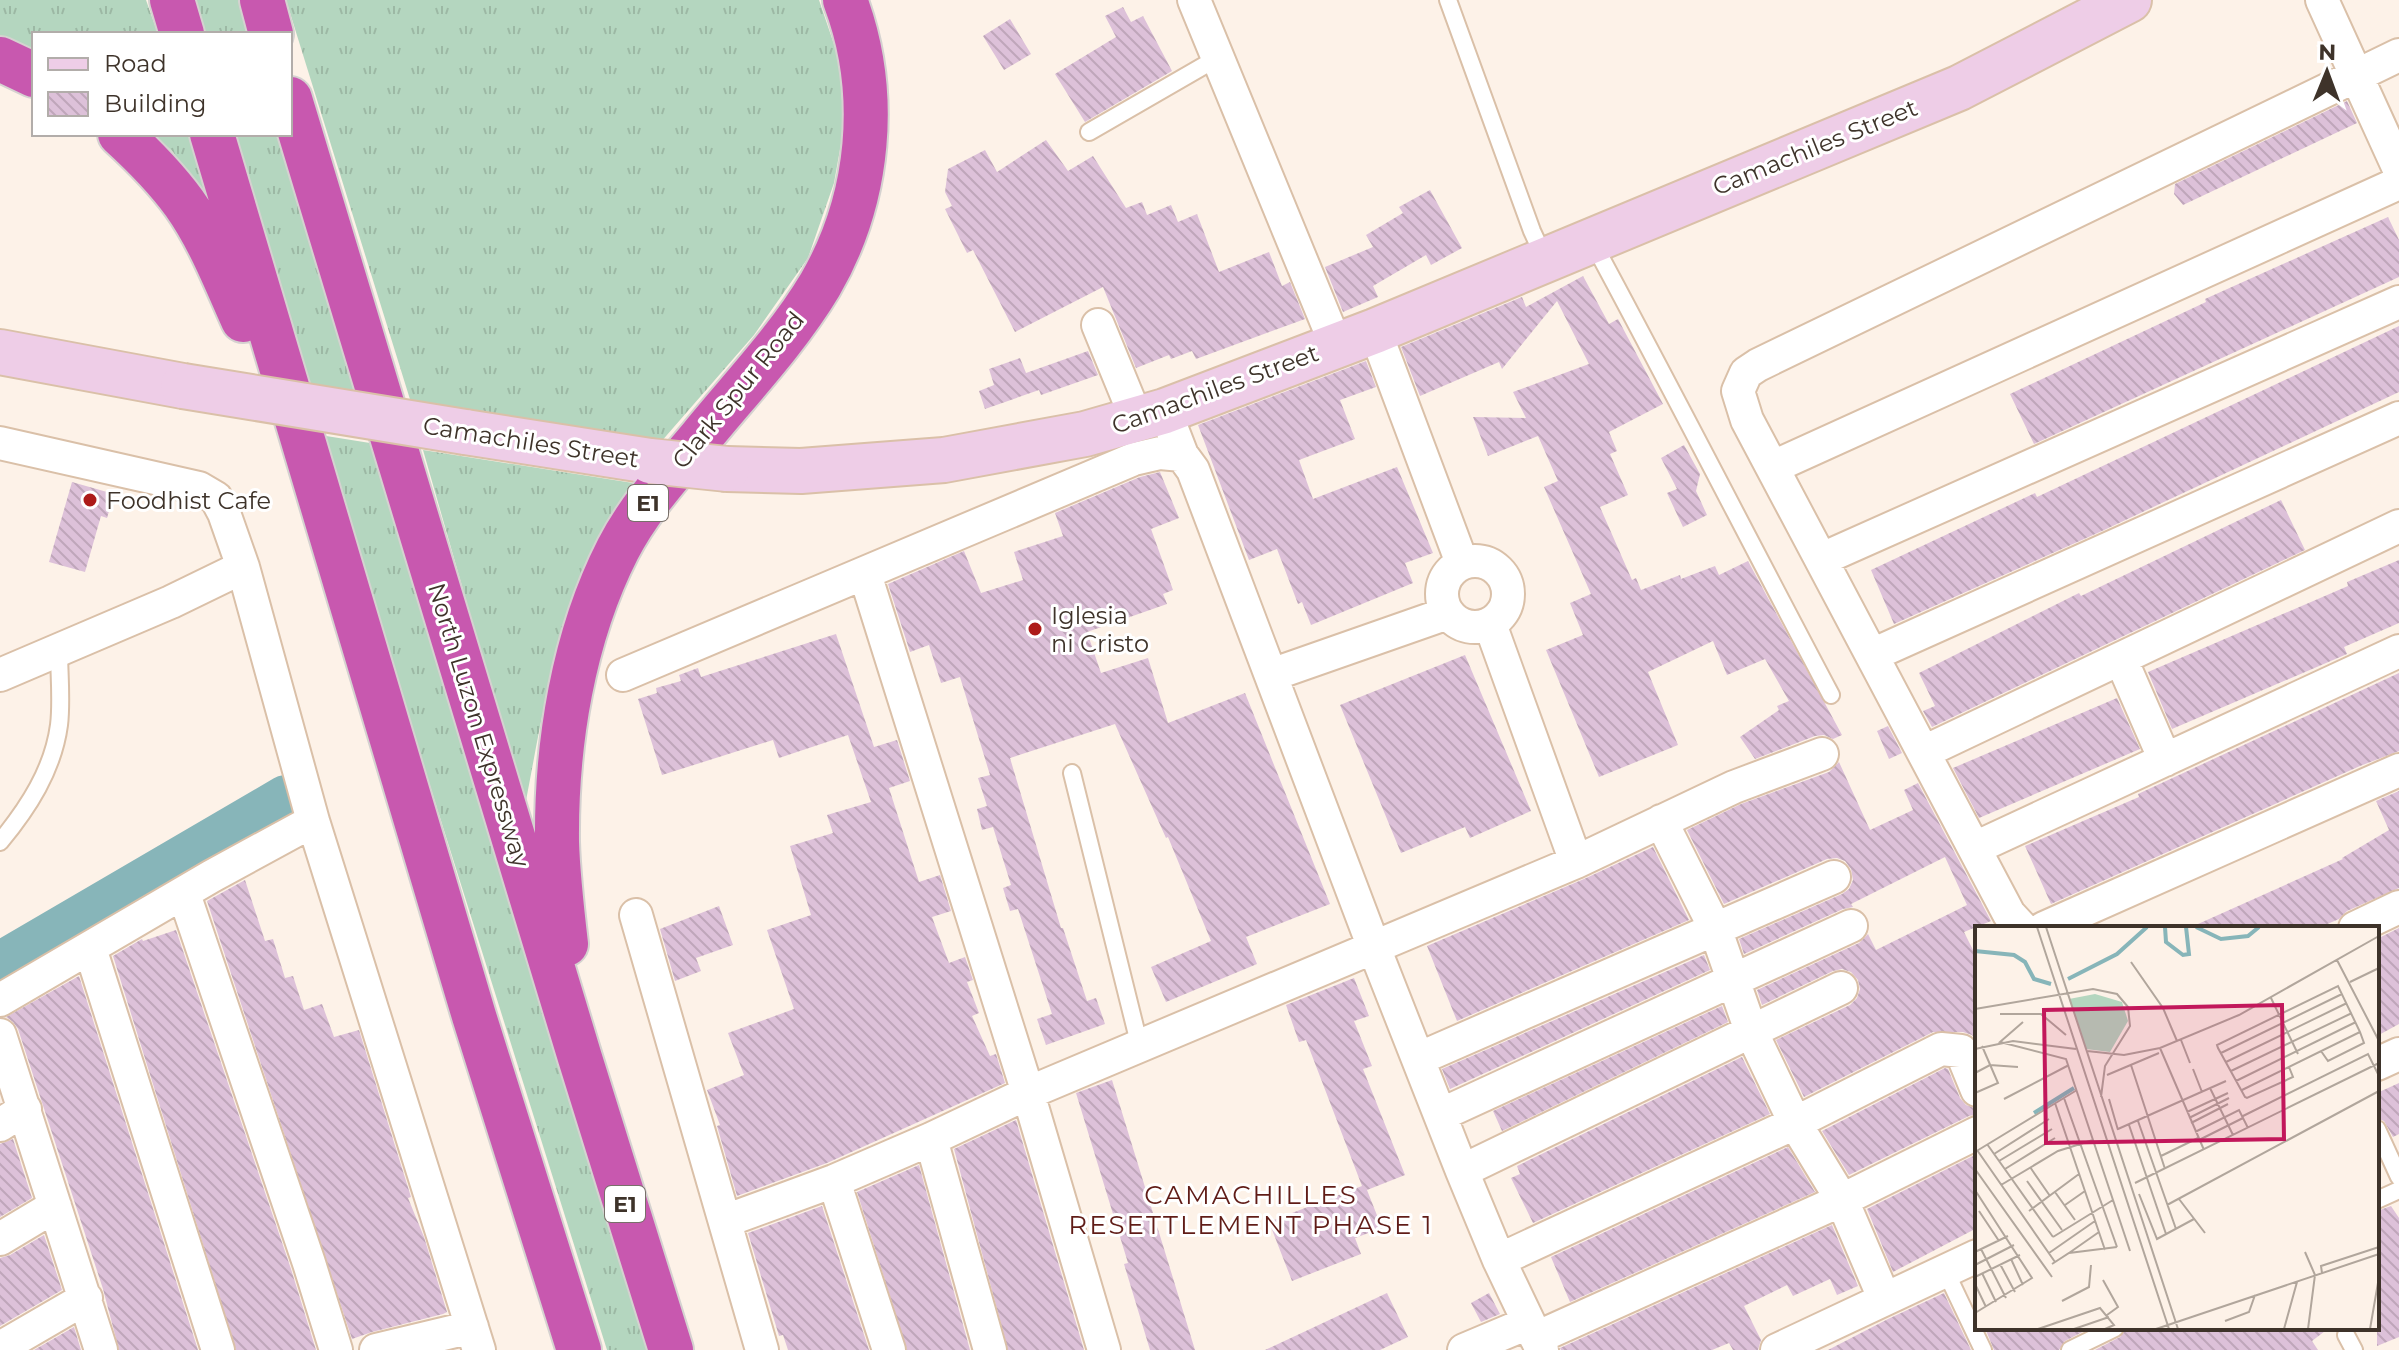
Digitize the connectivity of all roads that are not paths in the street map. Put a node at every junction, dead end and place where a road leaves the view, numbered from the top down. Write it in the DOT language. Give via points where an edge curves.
graph roads {
  1 [pos="172,0"];
  2 [pos="262,0"];
  3 [pos="845,0"];
  4 [pos="1194,0"];
  5 [pos="1448,0"];
  6 [pos="2129,0"];
  7 [pos="2322,0"];
  8 [pos="181,32"];
  9 [pos="270,32"];
  10 [pos="2399,55"];
  11 [pos="1219,57"];
  12 [pos="0,59"];
  13 [pos="32,74"];
  14 [pos="2357,75"];
  15 [pos="292,106"];
  16 [pos="1089,132"];
  17 [pos="122,136"];
  18 [pos="213,136"];
  19 [pos="2399,169"];
  20 [pos="2399,183"];
  21 [pos="1591,239"];
  22 [pos="1545,260"];
  23 [pos="2399,302"];
  24 [pos="1098,325"];
  25 [pos="1355,338"];
  26 [pos="0,352"];
  27 [pos="1151,415"];
  28 [pos="2399,418"];
  29 [pos="0,443"];
  30 [pos="307,453"];
  31 [pos="1182,455"];
  32 [pos="1773,467"];
  33 [pos="2399,526"];
  34 [pos="1822,559"];
  35 [pos="1462,563"];
  36 [pos="243,567"];
  37 [pos="865,574"];
  38 [pos="1448,613"];
  39 [pos="1490,624"];
  40 [pos="59,650"];
  41 [pos="2399,651"];
  42 [pos="1872,655"];
  43 [pos="2121,659"];
  44 [pos="0,675"];
  45 [pos="623,675"];
  46 [pos="1271,675"];
  47 [pos="1831,695"];
  48 [pos="1924,752"];
  49 [pos="1822,754"];
  50 [pos="2165,760"];
  51 [pos="2399,770"];
  52 [pos="1072,773"];
  53 [pos="313,821"];
  54 [pos="1661,821"];
  55 [pos="0,842"];
  56 [pos="1975,848"];
  57 [pos="1576,862"];
  58 [pos="1834,877"];
  59 [pos="184,894"];
  60 [pos="2399,907"];
  61 [pos="636,915"];
  62 [pos="1851,926"];
  63 [pos="2020,926"];
  64 [pos="2048,926"];
  65 [pos="2359,926"];
  66 [pos="1715,928"];
  67 [pos="1373,945"];
  68 [pos="90,948"];
  69 [pos="1731,980"];
  70 [pos="1841,988"];
  71 [pos="0,1000"];
  72 [pos="1751,1031"];
  73 [pos="0,1035"];
  74 [pos="1140,1047"];
  75 [pos="2399,1054"];
  76 [pos="580,1058"];
  77 [pos="1418,1059"];
  78 [pos="2379,1063"];
  79 [pos="1975,1085"];
  80 [pos="1028,1093"];
  81 [pos="1440,1115"];
  82 [pos="12,1117"];
  83 [pos="1795,1123"];
  84 [pos="2379,1133"];
  85 [pos="1975,1134"];
  86 [pos="931,1139"];
  87 [pos="1462,1171"];
  88 [pos="2399,1177"];
  89 [pos="834,1181"];
  90 [pos="2399,1190"];
  91 [pos="2379,1199"];
  92 [pos="1842,1200"];
  93 [pos="55,1206"];
  94 [pos="725,1221"];
  95 [pos="0,1239"];
  96 [pos="1975,1257"];
  97 [pos="1499,1260"];
  98 [pos="1945,1270"];
  99 [pos="86,1298"];
  100 [pos="1884,1298"];
  101 [pos="2111,1330"];
  102 [pos="1535,1337"];
  103 [pos="475,1338"];
  104 [pos="0,1348"];
  105 [pos="101,1350"];
  106 [pos="218,1350"];
  107 [pos="336,1350"];
  108 [pos="376,1350"];
  109 [pos="579,1350"];
  110 [pos="671,1350"];
  111 [pos="762,1350"];
  112 [pos="889,1350"];
  113 [pos="990,1350"];
  114 [pos="1104,1350"];
  115 [pos="1464,1350"];
  116 [pos="1777,1350"];
  117 [pos="1983,1350"];
  118 [pos="2070,1350"];
  1 -- 8 [label="highway"];
  2 -- 9 [label="highway"];
  3 -- 76 [label="highway, Clark Spur Road / E1" via="858,40 866,123 860,179 845,232 798,318 635,522 610,567 584,634 566,726 557,818"];
  4 -- 11 [label="street"];
  5 -- 22 [label="lane"];
  6 -- 21 [label="street, Camachiles Street" via="1959,88"];
  7 -- 14 [label="street"];
  10 -- 14 [label="street"];
  11 -- 16 [label="lane"];
  11 -- 25 [label="street"];
  12 -- 13 [label="highway"];
  14 -- 19 [label="street"];
  14 -- 32 [label="street" via="1746,373 1738,391"];
  15 -- 76 [label="highway, North Luzon Expressway / E1"];
  17 -- 30 [label="highway" via="186,205"];
  18 -- 30 [label="highway"];
  20 -- 32 [label="street"];
  21 -- 22 [label="street, Camachiles Street"];
  21 -- 47 [label="lane"];
  22 -- 25 [label="street, Camachiles Street"];
  23 -- 34 [label="street"];
  24 -- 27 [label="street"];
  25 -- 27 [label="street, Camachiles Street"];
  25 -- 35 [label="street"];
  26 -- 27 [label="street, Camachiles Street, bridge" via="465,432 727,469 801,471 944,460 1085,434"];
  27 -- 31 [label="street"];
  28 -- 42 [label="street"];
  29 -- 36 [label="street" via="199,488 216,498"];
  30 -- 109 [label="highway"];
  31 -- 37 [label="street" via="1134,459"];
  31 -- 46 [label="street" via="1193,470"];
  32 -- 34 [label="street"];
  33 -- 43 [label="street"];
  34 -- 42 [label="street"];
  35 -- 38 [label="street" via="1443,585"];
  35 -- 39 [label="street" via="1485,562 1503,575 1506,608"];
  36 -- 40 [label="street"];
  36 -- 53 [label="street"];
  37 -- 45 [label="street"];
  37 -- 80 [label="street"];
  38 -- 39 [label="street" via="1467,626"];
  38 -- 46 [label="street"];
  39 -- 57 [label="street"];
  40 -- 44 [label="street"];
  40 -- 55 [label="lane" via="59,725 47,769"];
  41 -- 50 [label="street"];
  42 -- 48 [label="street"];
  43 -- 48 [label="street"];
  43 -- 50 [label="street"];
  46 -- 67 [label="street"];
  48 -- 56 [label="street"];
  49 -- 54 [label="street"];
  50 -- 56 [label="street"];
  51 -- 64 [label="street"];
  52 -- 74 [label="lane"];
  53 -- 59 [label="street"];
  53 -- 103 [label="street"];
  54 -- 57 [label="street"];
  54 -- 66 [label="street"];
  56 -- 63 [label="street"];
  57 -- 67 [label="street"];
  58 -- 66 [label="street"];
  59 -- 68 [label="street"];
  59 -- 107 [label="street"];
  60 -- 65 [label="street"];
  61 -- 94 [label="street"];
  62 -- 69 [label="street"];
  66 -- 69 [label="street"];
  66 -- 77 [label="street"];
  67 -- 74 [label="street"];
  67 -- 77 [label="street"];
  68 -- 71 [label="street"];
  68 -- 106 [label="street"];
  69 -- 72 [label="street"];
  69 -- 81 [label="street"];
  70 -- 72 [label="street"];
  72 -- 83 [label="street"];
  72 -- 87 [label="street"];
  73 -- 82 [label="street"];
  74 -- 80 [label="street"];
  75 -- 78 [label="street"];
  76 -- 110 [label="highway, North Luzon Expressway / E1"];
  77 -- 81 [label="street"];
  79 -- 83 [label="street" via="1961,1051 1941,1049"];
  80 -- 86 [label="street"];
  80 -- 114 [label="street"];
  81 -- 87 [label="street"];
  82 -- 93 [label="street"];
  83 -- 92 [label="street"];
  83 -- 97 [label="street"];
  84 -- 88 [label="lane"];
  85 -- 92 [label="street"];
  86 -- 89 [label="street"];
  86 -- 113 [label="street"];
  87 -- 97 [label="street"];
  89 -- 94 [label="street"];
  89 -- 112 [label="street"];
  90 -- 91 [label="lane"];
  92 -- 100 [label="street"];
  92 -- 102 [label="street"];
  93 -- 95 [label="street"];
  93 -- 99 [label="street"];
  94 -- 111 [label="street"];
  96 -- 98 [label="street"];
  97 -- 102 [label="street"];
  98 -- 100 [label="street"];
  98 -- 117 [label="lane"];
  99 -- 104 [label="street"];
  99 -- 105 [label="street"];
  100 -- 116 [label="street"];
  101 -- 118 [label="lane"];
  102 -- 115 [label="street"];
  103 -- 108 [label="street"];
}
